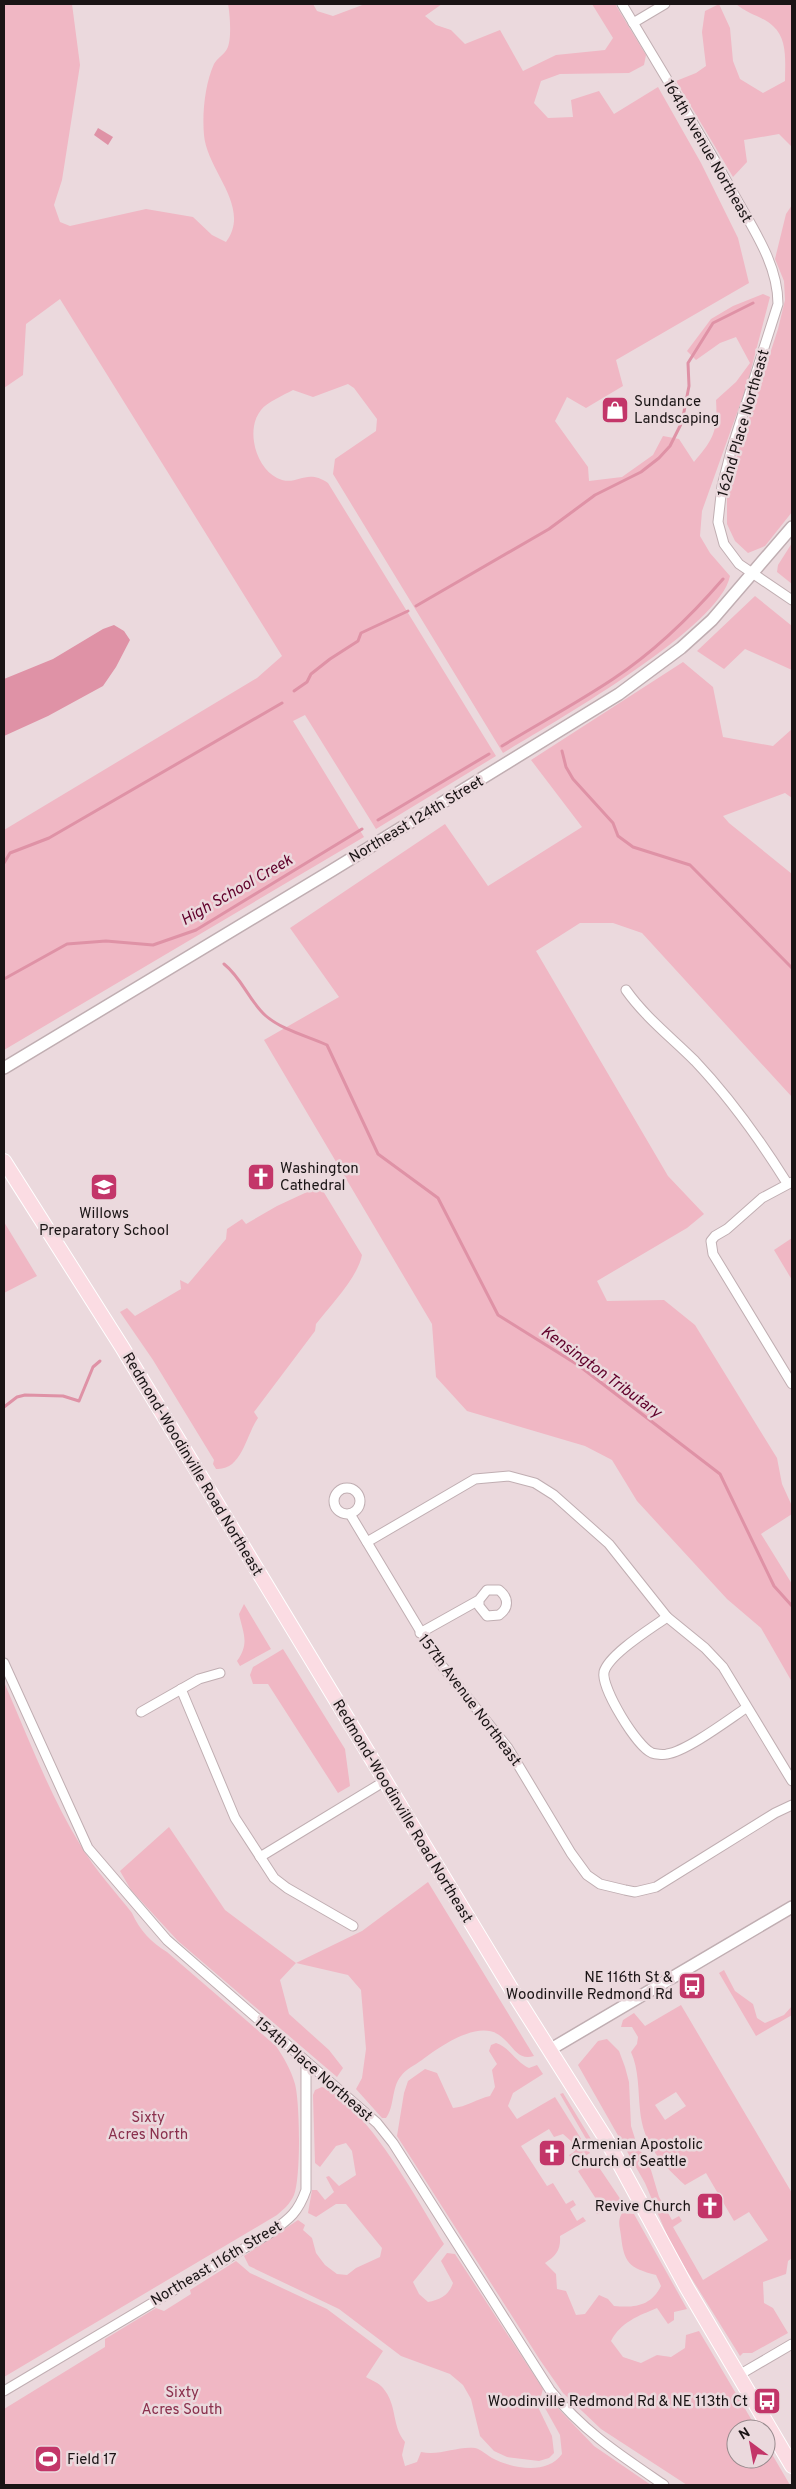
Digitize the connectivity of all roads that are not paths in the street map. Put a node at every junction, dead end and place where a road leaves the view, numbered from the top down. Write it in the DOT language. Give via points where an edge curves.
graph roads {
  1 [pos="622,4"];
  2 [pos="665,4"];
  3 [pos="633,23"];
  4 [pos="778,304"];
  5 [pos="792,527"];
  6 [pos="754,574"];
  7 [pos="792,600"];
  8 [pos="626,990"];
  9 [pos="4,1068"];
  10 [pos="4,1161"];
  11 [pos="790,1183"];
  12 [pos="792,1384"];
  13 [pos="350,1514"];
  14 [pos="367,1542"];
  15 [pos="479,1600"];
  16 [pos="667,1617"];
  17 [pos="420,1633"];
  18 [pos="4,1663"];
  19 [pos="220,1673"];
  20 [pos="181,1689"];
  21 [pos="746,1708"];
  22 [pos="141,1712"];
  23 [pos="385,1781"];
  24 [pos="792,1781"];
  25 [pos="792,1805"];
  26 [pos="260,1857"];
  27 [pos="792,1907"];
  28 [pos="353,1926"];
  29 [pos="551,2049"];
  30 [pos="306,2062"];
  31 [pos="792,2344"];
  32 [pos="739,2375"];
  33 [pos="4,2391"];
  34 [pos="792,2466"];
  35 [pos="664,2485"];
  1 -- 3 [label="street, 164th Avenue Northeast"];
  2 -- 3 [label="street"];
  3 -- 4 [label="street, 164th Avenue Northeast" via="758,238 778,286"];
  4 -- 6 [label="street, 162nd Place Northeast" via="731,450 718,509 724,544 739,564"];
  5 -- 6 [label="street, Northeast 124th Street"];
  6 -- 7 [label="street, 162nd Place Northeast"];
  6 -- 9 [label="street, Northeast 124th Street" via="690,640 619,694"];
  8 -- 11 [label="street" via="696,1062 757,1134"];
  10 -- 23 [label="main road, Redmond-Woodinville Road Northeast" via="122,1347"];
  11 -- 12 [label="street" via="762,1198 712,1241 713,1254"];
  13 -- 14 [label="street, 157th Avenue Northeast"];
  14 -- 16 [label="street" via="475,1479 509,1476 535,1483 587,1523 609,1544"];
  14 -- 17 [label="street, 157th Avenue Northeast"];
  15 -- 17 [label="street"];
  16 -- 21 [label="street" via="723,1667"];
  16 -- 21 [label="street" via="616,1655 604,1672 605,1687 638,1741 651,1753 666,1754 682,1749"];
  17 -- 25 [label="street, 157th Avenue Northeast" via="458,1687 508,1748 570,1852 587,1875 600,1884 636,1892 656,1887"];
  18 -- 30 [label="street, 154th Place Northeast" via="88,1848 167,1940"];
  19 -- 20 [label="street"];
  20 -- 22 [label="street"];
  20 -- 26 [label="street" via="235,1818"];
  21 -- 24 [label="street"];
  23 -- 26 [label="street"];
  23 -- 29 [label="main road, Redmond-Woodinville Road Northeast"];
  26 -- 28 [label="street" via="274,1878 287,1888"];
  27 -- 29 [label="street"];
  29 -- 32 [label="main road, Redmond-Woodinville Road Northeast" via="610,2146 687,2288"];
  30 -- 33 [label="street, Northeast 116th Street" via="306,2190 300,2207 290,2218"];
  30 -- 35 [label="street, 154th Place Northeast" via="364,2110 393,2143 550,2390 570,2415 595,2438"];
  31 -- 32 [label="street"];
  32 -- 34 [label="main road, Redmond-Woodinville Road Northeast"];
}
